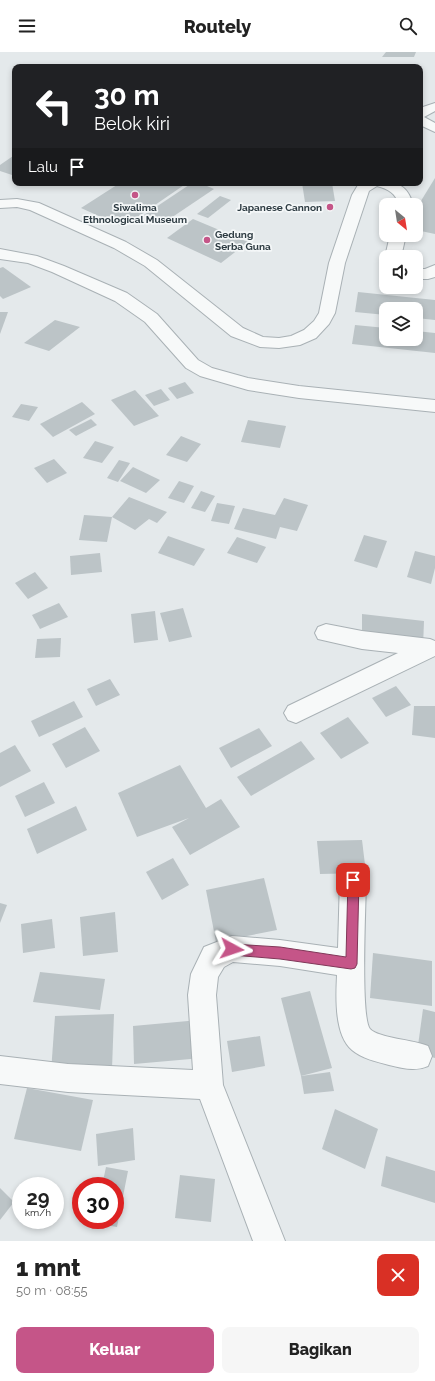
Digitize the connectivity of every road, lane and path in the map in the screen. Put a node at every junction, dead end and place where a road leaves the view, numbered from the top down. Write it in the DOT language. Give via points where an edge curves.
graph roads {
  1 [pos="435,107"];
  2 [pos="423,112"];
  3 [pos="423,122"];
  4 [pos="435,128"];
  5 [pos="367,186"];
  6 [pos="394,186"];
  7 [pos="405,198"];
  8 [pos="0,204"];
  9 [pos="0,254"];
  10 [pos="435,270"];
  11 [pos="423,274"];
  12 [pos="435,406"];
  13 [pos="326,633"];
  14 [pos="432,648"];
  15 [pos="296,713"];
  16 [pos="353,880"];
  17 [pos="351,964"];
  18 [pos="418,1056"];
  19 [pos="0,1070"];
  20 [pos="209,1085"];
  21 [pos="269,1241"];
  1 -- 2 [label="street"];
  3 -- 4 [label="street"];
  5 -- 8 [label="street" via="359,195 337,263 327,313 321,324 310,334 294,341 279,343 260,342 237,332 151,263 120,245 34,206"];
  6 -- 7 [label="street"];
  9 -- 12 [label="street" via="31,259 121,297 151,318 192,364 206,372 248,384 299,392"];
  10 -- 11 [label="street"];
  13 -- 14 [label="street"];
  14 -- 15 [label="street"];
  16 -- 17 [label="street"];
  17 -- 18 [label="street" via="351,1019 357,1036 366,1044"];
  17 -- 20 [label="street" via="280,953 232,949 214,957 205,974 202,995"];
  19 -- 20 [label="street" via="68,1078"];
  20 -- 21 [label="street"];
}
